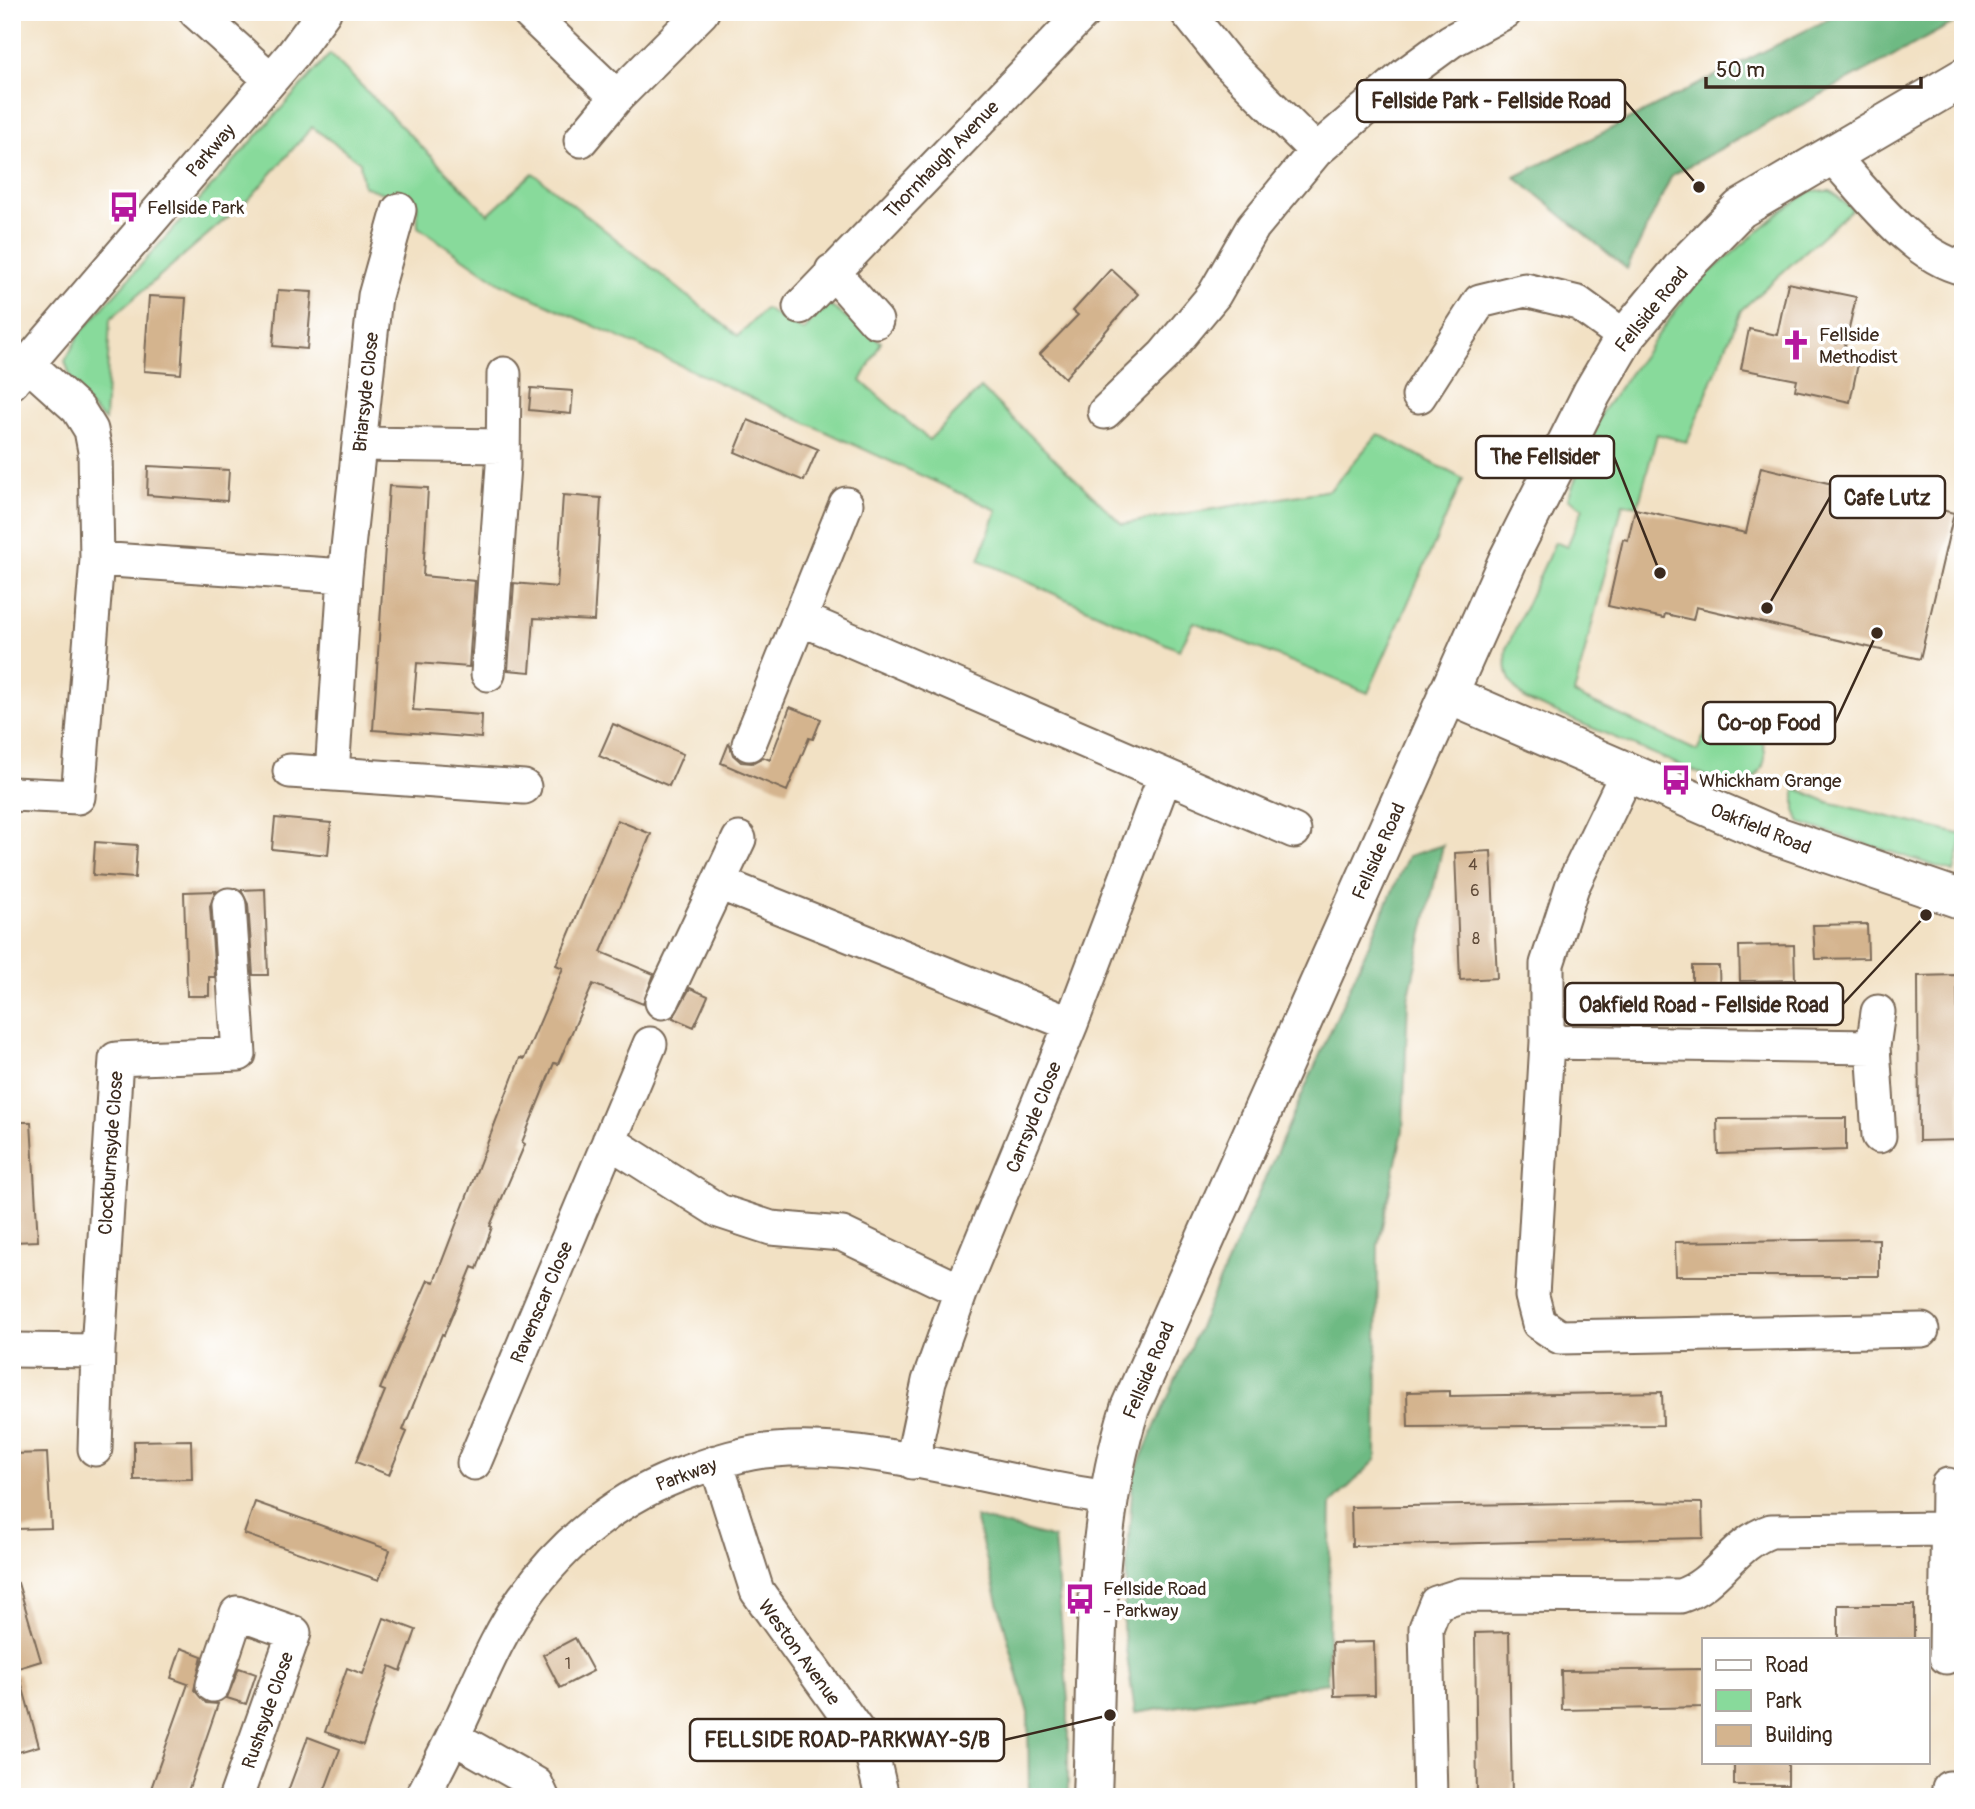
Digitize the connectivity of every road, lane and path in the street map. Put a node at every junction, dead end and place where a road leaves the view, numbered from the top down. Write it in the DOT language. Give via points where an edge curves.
graph roads {
  1 [pos="195,12"];
  2 [pos="324,12"];
  3 [pos="528,12"];
  4 [pos="702,12"];
  5 [pos="1084,12"];
  6 [pos="1187,12"];
  7 [pos="1505,12"];
  8 [pos="1963,78"];
  9 [pos="270,79"];
  10 [pos="617,97"];
  11 [pos="581,141"];
  12 [pos="1317,151"];
  13 [pos="1831,155"];
  14 [pos="399,210"];
  15 [pos="1963,268"];
  16 [pos="832,271"];
  17 [pos="800,307"];
  18 [pos="876,321"];
  19 [pos="1625,337"];
  20 [pos="20,373"];
  21 [pos="504,374"];
  22 [pos="1419,396"];
  23 [pos="1105,412"];
  24 [pos="360,444"];
  25 [pos="502,446"];
  26 [pos="846,504"];
  27 [pos="97,559"];
  28 [pos="345,576"];
  29 [pos="802,619"];
  30 [pos="488,674"];
  31 [pos="1447,694"];
  32 [pos="749,744"];
  33 [pos="290,771"];
  34 [pos="1628,771"];
  35 [pos="332,774"];
  36 [pos="1165,776"];
  37 [pos="524,787"];
  38 [pos="12,794"];
  39 [pos="1294,831"];
  40 [pos="739,839"];
  41 [pos="719,883"];
  42 [pos="1963,900"];
  43 [pos="229,905"];
  44 [pos="662,1002"];
  45 [pos="1878,1012"];
  46 [pos="1071,1024"];
  47 [pos="1547,1042"];
  48 [pos="650,1044"];
  49 [pos="1873,1046"];
  50 [pos="1879,1136"];
  51 [pos="609,1141"];
  52 [pos="961,1291"];
  53 [pos="1922,1330"];
  54 [pos="12,1350"];
  55 [pos="98,1351"];
  56 [pos="95,1449"];
  57 [pos="716,1462"];
  58 [pos="912,1462"];
  59 [pos="474,1463"];
  60 [pos="1948,1485"];
  61 [pos="1109,1498"];
  62 [pos="1948,1529"];
  63 [pos="1946,1657"];
  64 [pos="213,1685"];
  65 [pos="453,1737"];
  66 [pos="236,1797"];
  67 [pos="422,1797"];
  68 [pos="542,1797"];
  69 [pos="882,1797"];
  70 [pos="1092,1797"];
  71 [pos="1430,1797"];
  1 -- 9 [label="street"];
  2 -- 9 [label="street, Parkway"];
  3 -- 10 [label="street"];
  4 -- 10 [label="street"];
  5 -- 16 [label="street, Thornhaugh Avenue"];
  6 -- 12 [label="street" via="1227,62"];
  7 -- 12 [label="street" via="1451,41 1406,74"];
  8 -- 13 [label="street, Fellside Road"];
  9 -- 20 [label="street, Parkway"];
  10 -- 11 [label="street"];
  12 -- 23 [label="street" via="1252,226 1214,295 1164,355"];
  13 -- 15 [label="street" via="1896,225 1946,265"];
  13 -- 19 [label="street, Fellside Road" via="1740,209 1683,267"];
  14 -- 24 [label="street, Briarsyde Close" via="375,296"];
  16 -- 17 [label="street, Thornhaugh Avenue"];
  16 -- 18 [label="street"];
  19 -- 22 [label="street" via="1578,303 1525,290 1480,301"];
  19 -- 31 [label="street, Fellside Road" via="1514,548"];
  20 -- 27 [label="street" via="78,409 91,430"];
  21 -- 25 [label="street"];
  24 -- 25 [label="street"];
  24 -- 28 [label="street, Briarsyde Close"];
  25 -- 30 [label="street"];
  26 -- 29 [label="street"];
  27 -- 28 [label="street"];
  27 -- 38 [label="street" via="78,797"];
  28 -- 35 [label="street, Briarsyde Close"];
  29 -- 32 [label="street"];
  29 -- 36 [label="street"];
  31 -- 34 [label="street, Oakfield Road"];
  31 -- 61 [label="street, Fellside Road" via="1130,1408"];
  33 -- 35 [label="street"];
  34 -- 42 [label="street, Oakfield Road" via="1771,834"];
  34 -- 47 [label="street" via="1572,887 1547,964"];
  35 -- 37 [label="street"];
  36 -- 39 [label="street"];
  36 -- 46 [label="street, Carrsyde Close"];
  40 -- 41 [label="street"];
  41 -- 44 [label="street"];
  41 -- 46 [label="street"];
  43 -- 55 [label="street, Clockburnsyde Close" via="239,1054 116,1059"];
  45 -- 49 [label="street"];
  46 -- 52 [label="street, Carrsyde Close"];
  47 -- 49 [label="street"];
  47 -- 53 [label="street" via="1532,1296 1539,1322 1560,1337"];
  48 -- 51 [label="street, Ravenscar Close"];
  49 -- 50 [label="street"];
  51 -- 52 [label="street" via="719,1211 771,1228 842,1234"];
  51 -- 59 [label="street, Ravenscar Close"];
  52 -- 58 [label="street, Carrsyde Close" via="929,1381"];
  54 -- 55 [label="street"];
  55 -- 56 [label="street, Clockburnsyde Close"];
  57 -- 58 [label="street, Parkway" via="775,1450 846,1452"];
  57 -- 65 [label="street, Parkway" via="633,1496 569,1547 522,1599"];
  57 -- 69 [label="street, Weston Avenue" via="757,1591 871,1750"];
  58 -- 61 [label="street, Parkway"];
  60 -- 62 [label="street"];
  61 -- 70 [label="street, Fellside Road" via="1100,1592"];
  62 -- 63 [label="street"];
  62 -- 71 [label="street" via="1771,1531 1740,1548 1709,1583 1680,1596 1461,1595 1436,1603 1426,1628"];
  64 -- 66 [label="street, Rushsyde Close" via="237,1613 294,1633"];
  65 -- 67 [label="street, Parkway"];
  65 -- 68 [label="street" via="536,1784"];
}
